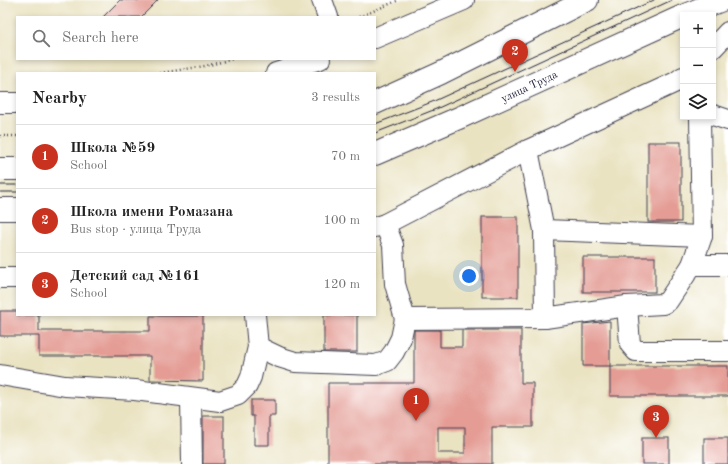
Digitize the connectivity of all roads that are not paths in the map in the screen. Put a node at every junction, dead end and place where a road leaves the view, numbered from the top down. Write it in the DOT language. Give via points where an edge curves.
graph roads {
  1 [pos="322,0"];
  2 [pos="464,0"];
  3 [pos="588,0"];
  4 [pos="722,0"];
  5 [pos="692,12"];
  6 [pos="328,16"];
  7 [pos="680,17"];
  8 [pos="728,32"];
  9 [pos="376,38"];
  10 [pos="716,45"];
  11 [pos="317,60"];
  12 [pos="279,72"];
  13 [pos="680,83"];
  14 [pos="0,103"];
  15 [pos="16,103"];
  16 [pos="376,103"];
  17 [pos="700,120"];
  18 [pos="528,150"];
  19 [pos="376,154"];
  20 [pos="0,169"];
  21 [pos="16,169"];
  22 [pos="0,209"];
  23 [pos="16,209"];
  24 [pos="380,225"];
  25 [pos="544,230"];
  26 [pos="702,236"];
  27 [pos="692,265"];
  28 [pos="728,265"];
  29 [pos="0,278"];
  30 [pos="16,278"];
  31 [pos="627,306"];
  32 [pos="255,316"];
  33 [pos="545,318"];
  34 [pos="404,319"];
  35 [pos="258,347"];
  36 [pos="728,351"];
  37 [pos="0,375"];
  38 [pos="192,398"];
  39 [pos="192,464"];
  1 -- 6 [label="lane"];
  2 -- 9 [label="lane"];
  3 -- 16 [label="main road"];
  4 -- 5 [label="main road, улица Труда"];
  7 -- 19 [label="main road, улица Труда"];
  8 -- 10 [label="lane"];
  11 -- 12 [label="lane"];
  13 -- 18 [label="lane"];
  14 -- 15 [label="lane"];
  17 -- 26 [label="lane"];
  18 -- 24 [label="lane"];
  18 -- 25 [label="lane"];
  20 -- 21 [label="main road"];
  22 -- 23 [label="main road"];
  24 -- 34 [label="lane" via="393,245 395,284"];
  25 -- 26 [label="lane"];
  25 -- 33 [label="lane"];
  26 -- 27 [label="lane"];
  27 -- 28 [label="lane"];
  27 -- 31 [label="lane" via="665,303"];
  29 -- 30 [label="lane"];
  31 -- 33 [label="lane"];
  31 -- 36 [label="lane" via="630,344 636,351"];
  32 -- 35 [label="lane"];
  33 -- 34 [label="lane"];
  34 -- 35 [label="lane" via="394,352 386,361 376,364 295,362"];
  35 -- 38 [label="lane" via="247,386 238,395 220,401"];
  37 -- 38 [label="lane" via="65,386 136,390"];
  38 -- 39 [label="lane"];
}
